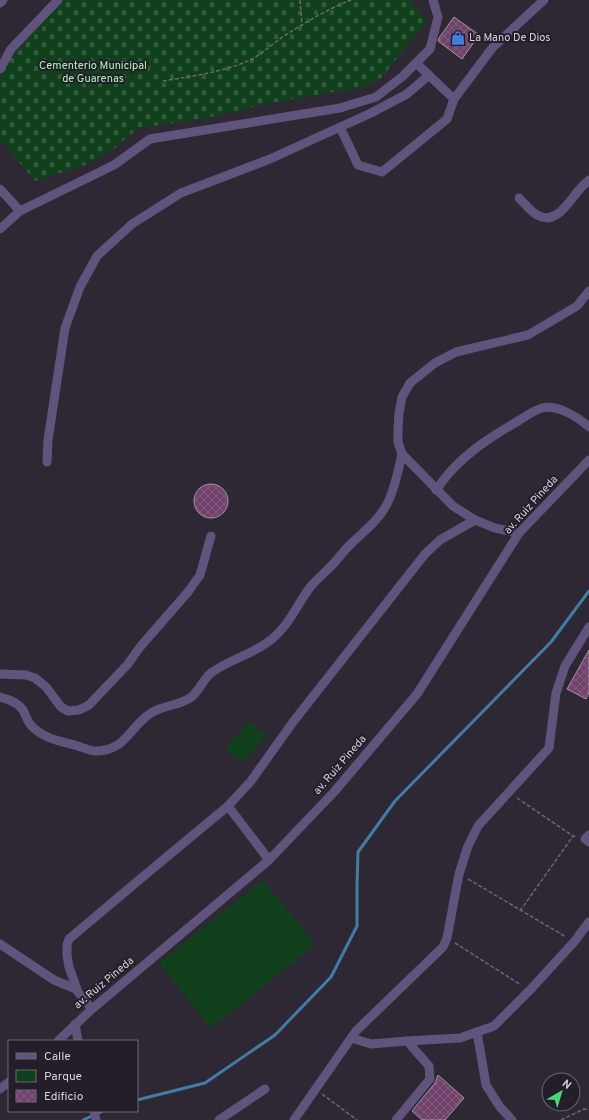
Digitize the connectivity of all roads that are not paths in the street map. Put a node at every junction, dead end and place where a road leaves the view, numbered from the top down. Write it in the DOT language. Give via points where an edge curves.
graph roads {
  1 [pos="4,0"];
  2 [pos="58,0"];
  3 [pos="433,0"];
  4 [pos="544,0"];
  5 [pos="0,3"];
  6 [pos="416,63"];
  7 [pos="0,70"];
  8 [pos="429,75"];
  9 [pos="454,99"];
  10 [pos="340,127"];
  11 [pos="589,180"];
  12 [pos="0,189"];
  13 [pos="519,198"];
  14 [pos="20,211"];
  15 [pos="0,229"];
  16 [pos="589,291"];
  17 [pos="589,427"];
  18 [pos="402,454"];
  19 [pos="589,460"];
  20 [pos="47,462"];
  21 [pos="436,490"];
  22 [pos="475,520"];
  23 [pos="518,533"];
  24 [pos="211,536"];
  25 [pos="589,628"];
  26 [pos="0,674"];
  27 [pos="0,696"];
  28 [pos="228,806"];
  29 [pos="269,860"];
  30 [pos="589,922"];
  31 [pos="0,944"];
  32 [pos="76,989"];
  33 [pos="92,1009"];
  34 [pos="75,1024"];
  35 [pos="477,1032"];
  36 [pos="352,1038"];
  37 [pos="59,1040"];
  38 [pos="78,1040"];
  39 [pos="407,1041"];
  40 [pos="8,1083"];
  41 [pos="0,1089"];
  42 [pos="265,1089"];
  43 [pos="219,1120"];
  44 [pos="294,1120"];
  45 [pos="396,1120"];
  46 [pos="512,1120"];
  1 -- 5 [label="street"];
  2 -- 7 [label="street" via="11,49"];
  3 -- 6 [label="street" via="438,17 432,42 430,48"];
  4 -- 9 [label="street" via="493,47"];
  6 -- 8 [label="street"];
  6 -- 14 [label="street" via="376,97 340,108 150,138 114,165"];
  8 -- 9 [label="street"];
  8 -- 10 [label="street" via="407,94"];
  9 -- 10 [label="street" via="447,119 382,172 358,165"];
  10 -- 20 [label="street" via="270,159 181,193 132,224 97,256 80,286 65,328"];
  11 -- 13 [label="street" via="560,212 549,219 537,215"];
  12 -- 14 [label="street"];
  14 -- 15 [label="street"];
  16 -- 18 [label="street" via="577,306 528,335 456,352 435,363 410,383 402,397 399,413 398,442"];
  17 -- 21 [label="street" via="568,413 553,408 542,408 473,451 451,471"];
  18 -- 21 [label="street"];
  18 -- 27 [label="street" via="393,488 380,515 320,576 280,631 263,645 220,666 207,676 192,697 184,702 161,708 141,720 118,745 94,751 58,742 30,724 22,708 12,700"];
  19 -- 23 [label="street, av. Ruiz Pineda"];
  21 -- 22 [label="street" via="453,506"];
  22 -- 23 [label="street"];
  22 -- 28 [label="street" via="440,540 425,554"];
  23 -- 29 [label="street, av. Ruiz Pineda" via="417,694 334,792"];
  24 -- 26 [label="street" via="200,575 188,592 128,664 89,705 79,710 68,711 61,707 46,687 35,678"];
  25 -- 36 [label="street" via="564,666 556,693 549,748 478,826 468,846 443,947"];
  28 -- 29 [label="street"];
  28 -- 32 [label="street" via="69,939 66,945 67,955"];
  29 -- 33 [label="street, av. Ruiz Pineda"];
  30 -- 35 [label="street" via="574,942 494,1026"];
  31 -- 32 [label="street" via="54,980"];
  32 -- 33 [label="street"];
  33 -- 34 [label="street, av. Ruiz Pineda"];
  34 -- 37 [label="street, av. Ruiz Pineda"];
  34 -- 38 [label="street"];
  35 -- 39 [label="street" via="460,1038"];
  35 -- 46 [label="street" via="486,1085"];
  36 -- 39 [label="street" via="371,1044"];
  36 -- 44 [label="street"];
  39 -- 45 [label="street" via="429,1066 430,1079"];
  40 -- 41 [label="street"];
  42 -- 43 [label="street"];
}
